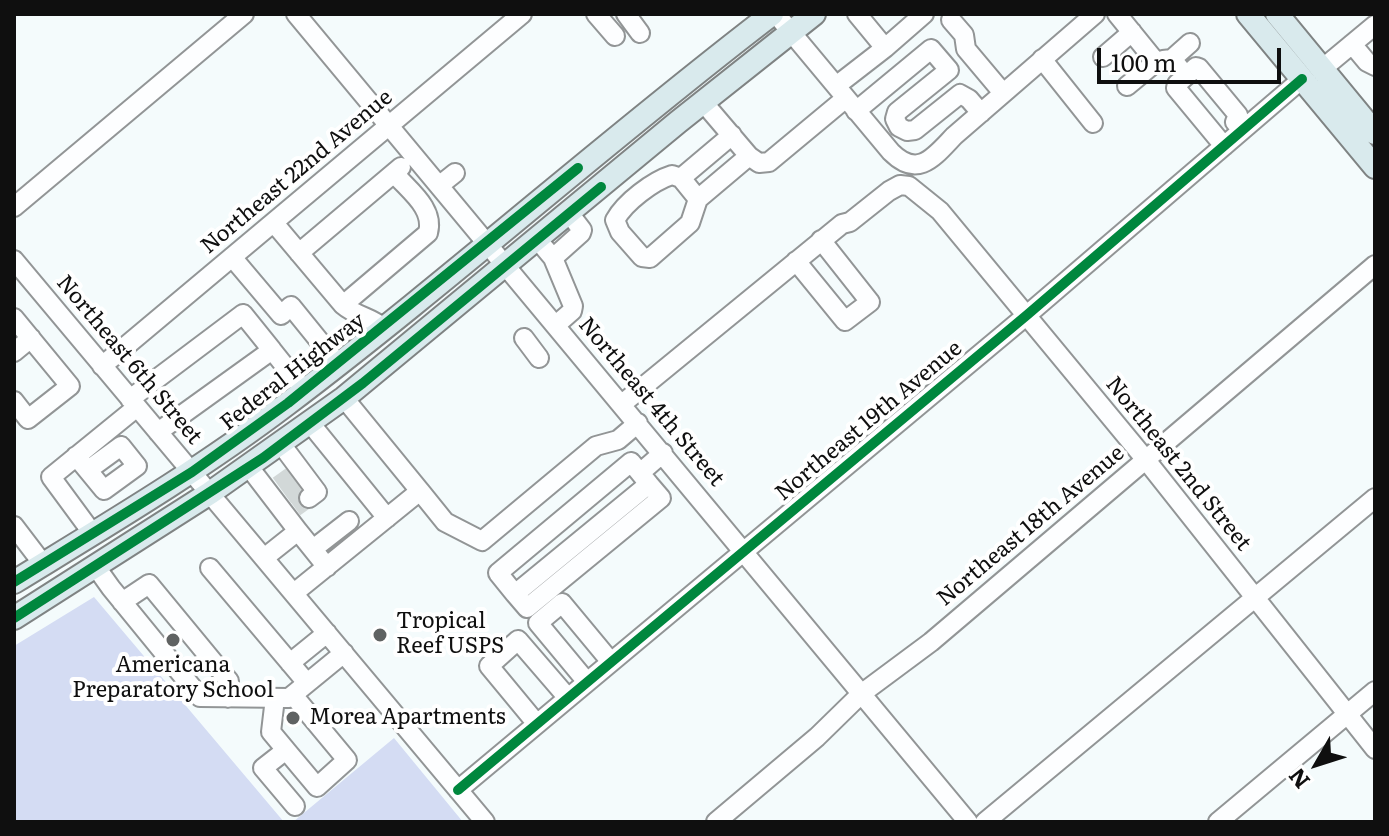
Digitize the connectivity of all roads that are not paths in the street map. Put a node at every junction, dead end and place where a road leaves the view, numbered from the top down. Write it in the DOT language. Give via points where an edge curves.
graph roads {
  1 [pos="244,14"];
  2 [pos="296,14"];
  3 [pos="596,14"];
  4 [pos="626,14"];
  5 [pos="774,14"];
  6 [pos="814,14"];
  7 [pos="857,14"];
  8 [pos="924,14"];
  9 [pos="1117,14"];
  10 [pos="1248,14"];
  11 [pos="1277,14"];
  12 [pos="1367,14"];
  13 [pos="1089,16"];
  14 [pos="951,20"];
  15 [pos="521,23"];
  16 [pos="1375,24"];
  17 [pos="791,32"];
  18 [pos="1132,32"];
  19 [pos="640,33"];
  20 [pos="615,36"];
  21 [pos="1190,43"];
  22 [pos="885,48"];
  23 [pos="1355,49"];
  24 [pos="1103,57"];
  25 [pos="1042,59"];
  26 [pos="1164,60"];
  27 [pos="1375,66"];
  28 [pos="1312,74"];
  29 [pos="1186,76"];
  30 [pos="1127,86"];
  31 [pos="1003,93"];
  32 [pos="846,98"];
  33 [pos="703,102"];
  34 [pos="981,113"];
  35 [pos="1093,123"];
  36 [pos="390,125"];
  37 [pos="1242,130"];
  38 [pos="1375,133"];
  39 [pos="732,135"];
  40 [pos="954,136"];
  41 [pos="882,142"];
  42 [pos="1224,146"];
  43 [pos="415,155"];
  44 [pos="749,156"];
  45 [pos="925,164"];
  46 [pos="1375,167"];
  47 [pos="394,173"];
  48 [pos="455,173"];
  49 [pos="681,178"];
  50 [pos="440,185"];
  51 [pos="698,199"];
  52 [pos="14,207"];
  53 [pos="940,211"];
  54 [pos="569,213"];
  55 [pos="274,223"];
  56 [pos="842,224"];
  57 [pos="537,239"];
  58 [pos="821,240"];
  59 [pos="487,243"];
  60 [pos="299,253"];
  61 [pos="232,257"];
  62 [pos="553,258"];
  63 [pos="14,260"];
  64 [pos="796,261"];
  65 [pos="505,265"];
  66 [pos="1375,265"];
  67 [pos="343,305"];
  68 [pos="1027,315"];
  69 [pos="14,318"];
  70 [pos="556,325"];
  71 [pos="383,328"];
  72 [pos="31,338"];
  73 [pos="524,338"];
  74 [pos="272,350"];
  75 [pos="14,352"];
  76 [pos="539,358"];
  77 [pos="338,364"];
  78 [pos="102,366"];
  79 [pos="304,390"];
  80 [pos="344,398"];
  81 [pos="14,401"];
  82 [pos="133,403"];
  83 [pos="622,404"];
  84 [pos="310,423"];
  85 [pos="638,423"];
  86 [pos="158,432"];
  87 [pos="281,444"];
  88 [pos="663,453"];
  89 [pos="1146,460"];
  90 [pos="249,467"];
  91 [pos="192,472"];
  92 [pos="644,478"];
  93 [pos="420,491"];
  94 [pos="291,492"];
  95 [pos="210,493"];
  96 [pos="1375,498"];
  97 [pos="387,518"];
  98 [pos="349,521"];
  99 [pos="14,526"];
  100 [pos="298,531"];
  101 [pos="93,534"];
  102 [pos="313,549"];
  103 [pos="744,552"];
  104 [pos="264,558"];
  105 [pos="43,564"];
  106 [pos="96,567"];
  107 [pos="327,567"];
  108 [pos="210,568"];
  109 [pos="15,580"];
  110 [pos="294,593"];
  111 [pos="1254,599"];
  112 [pos="122,602"];
  113 [pos="14,618"];
  114 [pos="327,633"];
  115 [pos="344,653"];
  116 [pos="611,662"];
  117 [pos="290,663"];
  118 [pos="587,682"];
  119 [pos="1375,691"];
  120 [pos="292,692"];
  121 [pos="861,694"];
  122 [pos="228,698"];
  123 [pos="568,698"];
  124 [pos="1347,714"];
  125 [pos="537,724"];
  126 [pos="1375,749"];
  127 [pos="286,750"];
  128 [pos="458,790"];
  129 [pos="295,806"];
  130 [pos="958,818"];
  131 [pos="485,822"];
  132 [pos="716,822"];
  133 [pos="985,822"];
  134 [pos="1218,822"];
  1 -- 52 [label="street"];
  2 -- 36 [label="street, Northeast 4th Street"];
  3 -- 20 [label="street"];
  4 -- 19 [label="street"];
  5 -- 17 [label="street"];
  5 -- 59 [label="main road, Federal Highway"];
  6 -- 17 [label="main road"];
  7 -- 22 [label="street"];
  8 -- 22 [label="street"];
  9 -- 18 [label="street"];
  10 -- 28 [label="main road"];
  11 -- 28 [label="main road"];
  12 -- 16 [label="street"];
  13 -- 25 [label="street"];
  14 -- 31 [label="street" via="964,35 966,49"];
  15 -- 36 [label="street, Northeast 22nd Avenue"];
  16 -- 23 [label="street, Northeast 19th Avenue"];
  17 -- 32 [label="street"];
  17 -- 33 [label="main road"];
  18 -- 24 [label="street"];
  18 -- 26 [label="street"];
  21 -- 26 [label="street"];
  22 -- 32 [label="street"];
  23 -- 27 [label="street"];
  23 -- 28 [label="street, Northeast 19th Avenue"];
  25 -- 31 [label="street"];
  25 -- 35 [label="street"];
  26 -- 29 [label="street"];
  26 -- 30 [label="street"];
  28 -- 37 [label="street, Northeast 19th Avenue"];
  28 -- 38 [label="main road"];
  28 -- 46 [label="main road"];
  29 -- 37 [label="street" via="1199,68 1238,115 1235,122"];
  29 -- 42 [label="street" via="1176,88"];
  31 -- 34 [label="street"];
  32 -- 34 [label="street" via="931,49 949,70 897,112 899,127 915,130 960,94"];
  32 -- 41 [label="street"];
  32 -- 44 [label="street" via="769,162"];
  33 -- 39 [label="street"];
  33 -- 54 [label="main road"];
  34 -- 40 [label="street"];
  36 -- 43 [label="street, Northeast 4th Street"];
  36 -- 55 [label="street, Northeast 22nd Avenue"];
  37 -- 42 [label="street, Northeast 19th Avenue"];
  39 -- 44 [label="street"];
  39 -- 49 [label="street"];
  40 -- 41 [label="street" via="918,153"];
  40 -- 45 [label="street"];
  41 -- 45 [label="street" via="904,162"];
  41 -- 56 [label="street" via="891,174"];
  42 -- 68 [label="street, Northeast 19th Avenue"];
  43 -- 47 [label="street"];
  43 -- 50 [label="street, Northeast 4th Street"];
  44 -- 51 [label="street"];
  45 -- 53 [label="street, Northeast 2nd Street" via="923,179"];
  47 -- 60 [label="street"];
  47 -- 67 [label="street" via="423,206 430,228"];
  48 -- 50 [label="street"];
  49 -- 51 [label="street"];
  49 -- 51 [label="street" via="664,177 619,213 615,220 620,232 642,257 650,258 690,223"];
  50 -- 59 [label="street, Northeast 4th Street"];
  53 -- 56 [label="street, Northeast 2nd Street" via="909,186 895,187"];
  53 -- 68 [label="street, Northeast 2nd Street"];
  54 -- 57 [label="main road"];
  54 -- 62 [label="street" via="581,233"];
  55 -- 60 [label="street"];
  55 -- 61 [label="street, Northeast 22nd Avenue"];
  56 -- 58 [label="street"];
  57 -- 62 [label="street"];
  57 -- 65 [label="main road"];
  58 -- 64 [label="street"];
  58 -- 64 [label="street" via="870,302 845,321"];
  59 -- 65 [label="street, Northeast 4th Street"];
  59 -- 71 [label="main road, Federal Highway"];
  60 -- 67 [label="street"];
  61 -- 77 [label="street" via="281,315 291,306"];
  61 -- 78 [label="street, Northeast 22nd Avenue"];
  62 -- 70 [label="street" via="573,306"];
  63 -- 78 [label="street, Northeast 6th Street"];
  64 -- 83 [label="street"];
  65 -- 70 [label="street, Northeast 4th Street"];
  65 -- 80 [label="main road"];
  66 -- 89 [label="street, Northeast 18th Avenue"];
  67 -- 71 [label="street"];
  68 -- 89 [label="street, Northeast 2nd Street"];
  68 -- 103 [label="street, Northeast 19th Avenue"];
  69 -- 72 [label="street"];
  70 -- 83 [label="street, Northeast 4th Street"];
  71 -- 77 [label="main road, Federal Highway"];
  72 -- 75 [label="street"];
  72 -- 81 [label="street" via="70,386 28,419"];
  73 -- 76 [label="street"];
  74 -- 79 [label="street"];
  74 -- 82 [label="street" via="243,314"];
  74 -- 86 [label="street"];
  77 -- 79 [label="main road, Federal Highway"];
  78 -- 82 [label="street, Northeast 6th Street"];
  79 -- 91 [label="main road, Federal Highway"];
  80 -- 84 [label="main road"];
  80 -- 93 [label="street"];
  82 -- 86 [label="street, Northeast 6th Street"];
  82 -- 101 [label="street" via="82,463 51,477"];
  83 -- 85 [label="street, Northeast 4th Street"];
  84 -- 87 [label="main road"];
  84 -- 97 [label="street"];
  85 -- 88 [label="street, Northeast 4th Street"];
  85 -- 93 [label="street" via="618,440 596,446 482,541 445,522"];
  86 -- 91 [label="street, Northeast 6th Street"];
  87 -- 90 [label="main road"];
  87 -- 94 [label="street"];
  88 -- 92 [label="street"];
  88 -- 103 [label="street, Northeast 4th Street"];
  89 -- 111 [label="street, Northeast 2nd Street"];
  89 -- 121 [label="street, Northeast 18th Avenue" via="931,642"];
  90 -- 94 [label="street"];
  90 -- 95 [label="main road"];
  91 -- 95 [label="street, Northeast 6th Street"];
  91 -- 101 [label="main road, Federal Highway"];
  92 -- 92 [label="street" via="661,498 527,608 498,573 631,462"];
  93 -- 97 [label="street"];
  94 -- 100 [label="street"];
  95 -- 104 [label="street, Northeast 6th Street"];
  95 -- 106 [label="main road"];
  96 -- 111 [label="street"];
  97 -- 107 [label="street"];
  98 -- 102 [label="street"];
  99 -- 105 [label="street"];
  100 -- 102 [label="street"];
  100 -- 104 [label="street"];
  101 -- 105 [label="main road, Federal Highway"];
  102 -- 107 [label="street"];
  103 -- 116 [label="street, Northeast 19th Avenue"];
  103 -- 121 [label="street, Northeast 4th Street"];
  104 -- 110 [label="street, Northeast 6th Street"];
  105 -- 109 [label="main road, Federal Highway"];
  106 -- 112 [label="street"];
  106 -- 113 [label="main road"];
  107 -- 110 [label="street"];
  108 -- 117 [label="street"];
  110 -- 114 [label="street, Northeast 6th Street"];
  111 -- 124 [label="street, Northeast 2nd Street"];
  111 -- 133 [label="street"];
  112 -- 122 [label="street" via="200,697"];
  112 -- 122 [label="street" via="149,584 229,681"];
  114 -- 115 [label="street, Northeast 6th Street"];
  114 -- 117 [label="street"];
  115 -- 120 [label="street"];
  115 -- 128 [label="street, Northeast 6th Street"];
  116 -- 118 [label="street, Northeast 19th Avenue"];
  116 -- 118 [label="street" via="562,603 538,623"];
  117 -- 120 [label="street"];
  118 -- 123 [label="street, Northeast 19th Avenue"];
  119 -- 124 [label="street"];
  120 -- 122 [label="street"];
  120 -- 127 [label="street" via="271,732"];
  120 -- 127 [label="street" via="347,760 317,787"];
  121 -- 130 [label="street, Northeast 4th Street"];
  121 -- 132 [label="street, Northeast 18th Avenue"];
  123 -- 125 [label="street, Northeast 19th Avenue"];
  123 -- 125 [label="street" via="518,640 489,666"];
  124 -- 126 [label="street, Northeast 2nd Street"];
  124 -- 134 [label="street"];
  125 -- 128 [label="street, Northeast 19th Avenue"];
  127 -- 129 [label="street" via="263,768"];
  128 -- 131 [label="street, Northeast 6th Street"];
}
